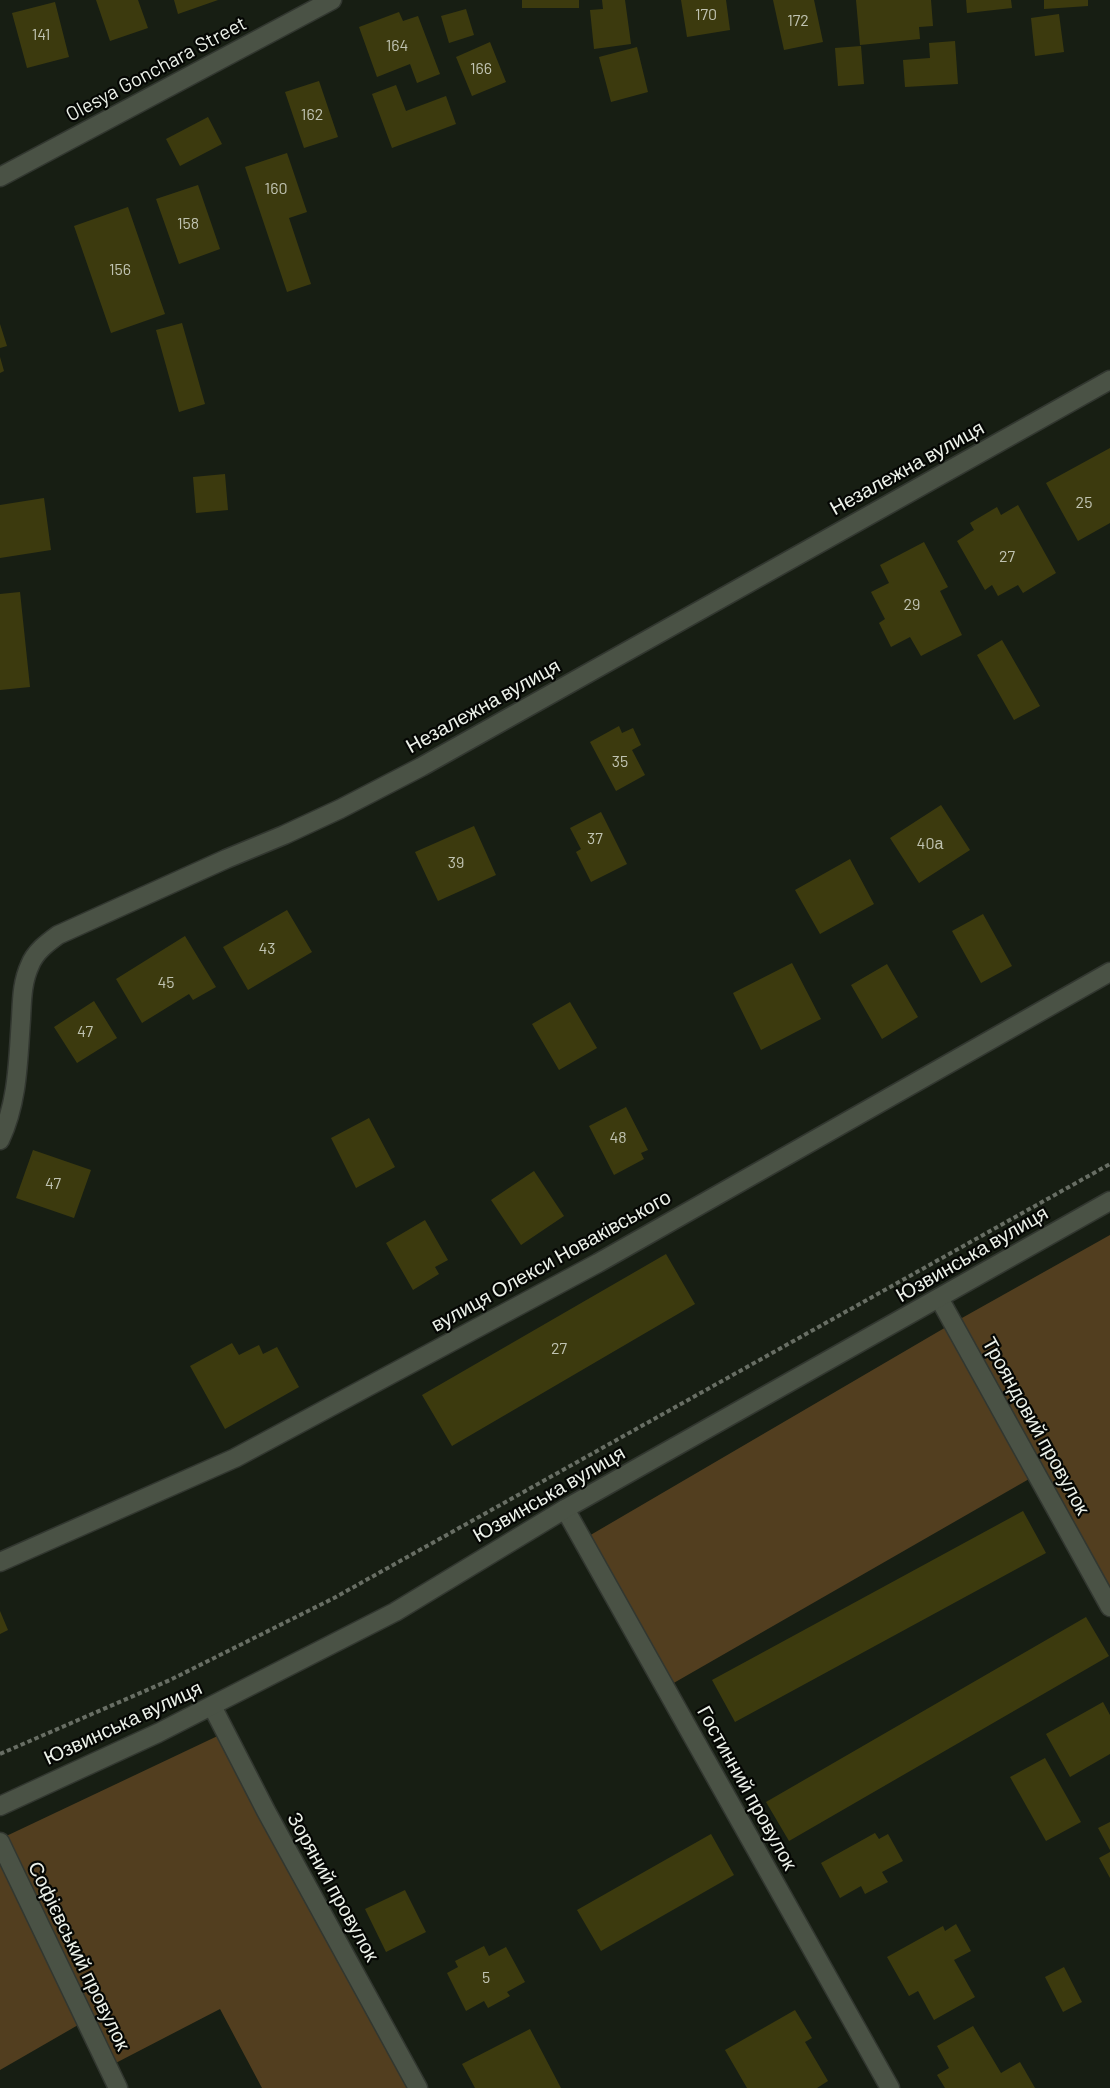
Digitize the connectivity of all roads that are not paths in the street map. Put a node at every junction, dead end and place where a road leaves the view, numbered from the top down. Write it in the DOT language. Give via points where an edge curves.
graph roads {
  1 [pos="333,0"];
  2 [pos="0,177"];
  3 [pos="1110,380"];
  4 [pos="1110,972"];
  5 [pos="0,1140"];
  6 [pos="1110,1201"];
  7 [pos="939,1298"];
  8 [pos="565,1509"];
  9 [pos="0,1562"];
  10 [pos="1110,1607"];
  11 [pos="212,1706"];
  12 [pos="0,1806"];
  13 [pos="0,1842"];
  14 [pos="118,2088"];
  15 [pos="418,2088"];
  16 [pos="890,2088"];
  1 -- 2 [label="street, Olesya Gonchara Street"];
  3 -- 5 [label="street, Незалежна вулиця" via="421,767 293,831 58,935 30,963 24,981 16,1092"];
  4 -- 9 [label="street, вулиця Олекси Новаківського" via="598,1263 235,1458"];
  6 -- 7 [label="street, Юзвинська вулиця"];
  7 -- 8 [label="street, Юзвинська вулиця"];
  7 -- 10 [label="street, Трояндовий провулок"];
  8 -- 11 [label="street, Юзвинська вулиця" via="395,1612"];
  8 -- 16 [label="street, Гостинний провулок"];
  11 -- 12 [label="street, Юзвинська вулиця"];
  11 -- 15 [label="street, Зоряний провулок"];
  13 -- 14 [label="street, Софієвський провулок"];
}
